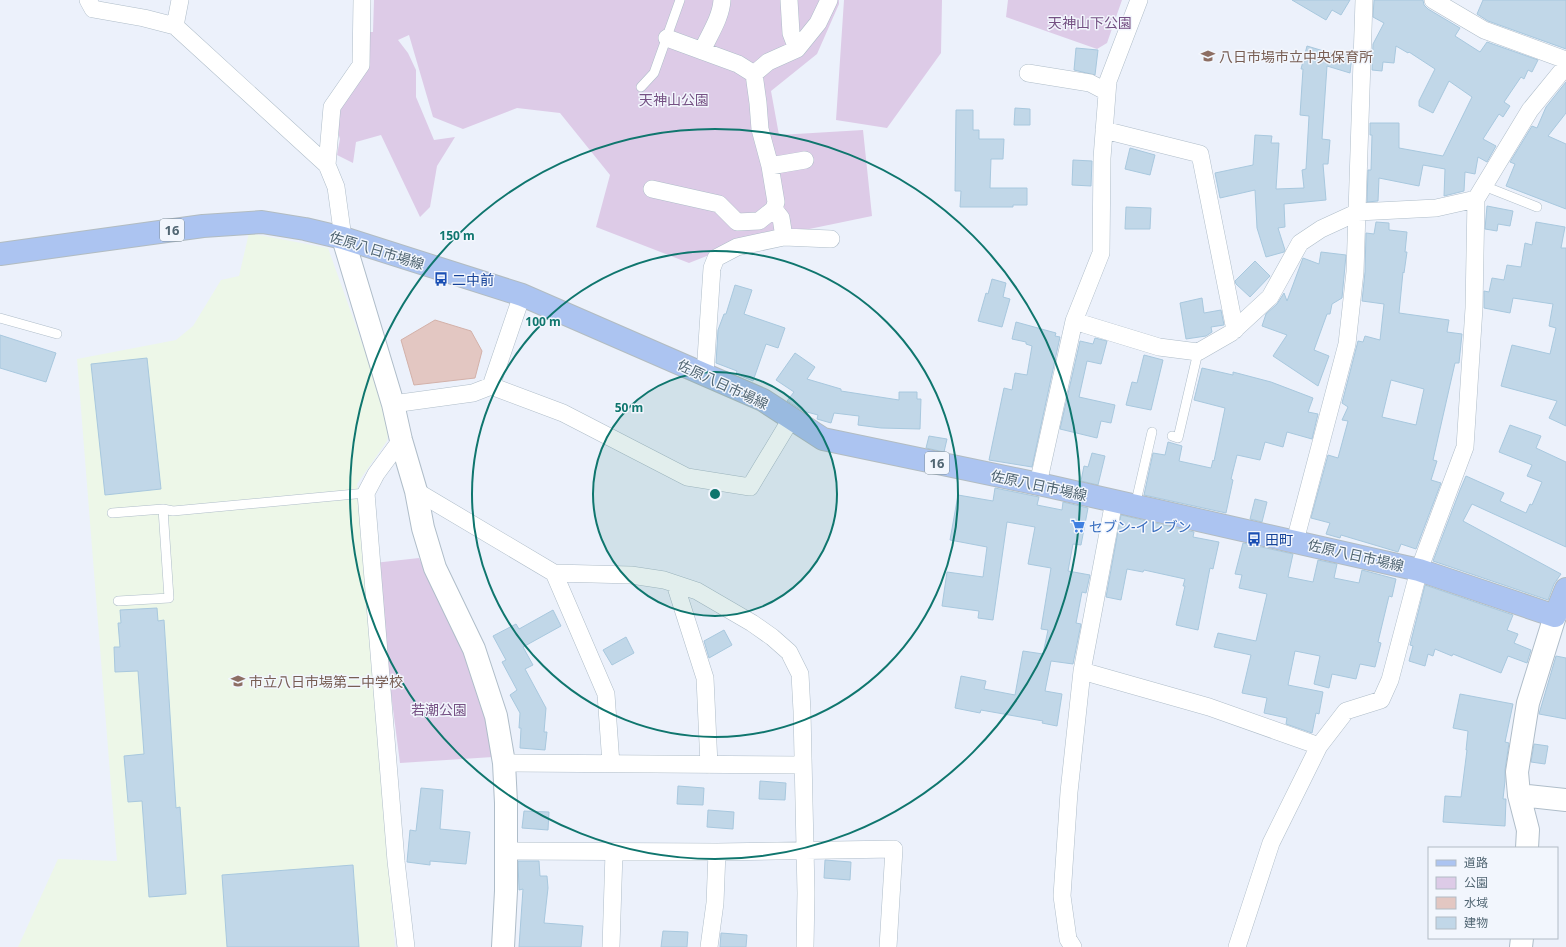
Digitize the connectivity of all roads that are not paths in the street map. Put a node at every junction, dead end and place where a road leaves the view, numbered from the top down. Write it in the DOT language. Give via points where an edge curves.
graph roads {
  1 [pos="88,0"];
  2 [pos="180,0"];
  3 [pos="362,0"];
  4 [pos="680,0"];
  5 [pos="722,0"];
  6 [pos="789,0"];
  7 [pos="829,0"];
  8 [pos="1139,0"];
  9 [pos="1364,0"];
  10 [pos="1433,0"];
  11 [pos="175,26"];
  12 [pos="667,38"];
  13 [pos="797,49"];
  14 [pos="702,51"];
  15 [pos="1566,60"];
  16 [pos="1566,66"];
  17 [pos="1028,73"];
  18 [pos="754,74"];
  19 [pos="640,87"];
  20 [pos="1107,92"];
  21 [pos="1104,130"];
  22 [pos="805,160"];
  23 [pos="327,165"];
  24 [pos="770,166"];
  25 [pos="652,188"];
  26 [pos="1480,192"];
  27 [pos="1537,207"];
  28 [pos="774,209"];
  29 [pos="1358,212"];
  30 [pos="784,237"];
  31 [pos="344,238"];
  32 [pos="831,239"];
  33 [pos="0,254"];
  34 [pos="522,295"];
  35 [pos="0,318"];
  36 [pos="1074,321"];
  37 [pos="1235,330"];
  38 [pos="57,334"];
  39 [pos="1198,352"];
  40 [pos="705,374"];
  41 [pos="491,386"];
  42 [pos="393,404"];
  43 [pos="791,419"];
  44 [pos="1152,432"];
  45 [pos="1172,436"];
  46 [pos="401,440"];
  47 [pos="1038,484"];
  48 [pos="416,491"];
  49 [pos="366,493"];
  50 [pos="1114,501"];
  51 [pos="1135,506"];
  52 [pos="163,509"];
  53 [pos="112,513"];
  54 [pos="1294,541"];
  55 [pos="1419,570"];
  56 [pos="554,573"];
  57 [pos="675,584"];
  58 [pos="1566,589"];
  59 [pos="118,601"];
  60 [pos="1556,616"];
  61 [pos="1082,671"];
  62 [pos="1319,746"];
  63 [pos="504,763"];
  64 [pos="611,764"];
  65 [pos="709,765"];
  66 [pos="803,765"];
  67 [pos="1520,796"];
  68 [pos="1566,800"];
  69 [pos="1527,847"];
  70 [pos="506,851"];
  71 [pos="804,851"];
  72 [pos="614,852"];
  73 [pos="717,852"];
  74 [pos="406,947"];
  75 [pos="503,947"];
  76 [pos="611,947"];
  77 [pos="709,947"];
  78 [pos="805,947"];
  79 [pos="888,947"];
  80 [pos="1073,947"];
  81 [pos="1236,947"];
  1 -- 11 [label="street" via="93,9"];
  2 -- 11 [label="street"];
  3 -- 23 [label="street" via="361,65 332,107"];
  4 -- 12 [label="lane"];
  5 -- 14 [label="street" via="722,6"];
  6 -- 13 [label="street" via="791,33"];
  7 -- 13 [label="street" via="818,23"];
  8 -- 20 [label="street" via="1108,81"];
  9 -- 29 [label="street"];
  10 -- 15 [label="street" via="1484,30"];
  11 -- 23 [label="street"];
  12 -- 14 [label="street"];
  12 -- 19 [label="lane" via="654,73"];
  13 -- 18 [label="street" via="768,62"];
  14 -- 18 [label="street" via="738,64"];
  16 -- 26 [label="street" via="1530,110"];
  17 -- 20 [label="street" via="1090,83"];
  18 -- 24 [label="street" via="760,129"];
  20 -- 21 [label="street"];
  21 -- 36 [label="street" via="1101,253"];
  21 -- 37 [label="street" via="1200,154"];
  22 -- 24 [label="street"];
  23 -- 31 [label="street" via="336,187"];
  24 -- 28 [label="street" via="776,202"];
  25 -- 28 [label="street" via="719,204 737,222 759,221"];
  26 -- 27 [label="lane"];
  26 -- 29 [label="street" via="1436,208"];
  26 -- 55 [label="street" via="1465,447"];
  28 -- 30 [label="street" via="781,218"];
  29 -- 37 [label="street" via="1321,229 1300,243 1270,297"];
  29 -- 54 [label="street" via="1347,344"];
  30 -- 32 [label="street"];
  30 -- 40 [label="street" via="737,247 716,258 712,268"];
  31 -- 33 [label="main road, 佐原八日市場線 / 16" via="262,222 203,226"];
  31 -- 34 [label="main road, 佐原八日市場線 / 16"];
  31 -- 42 [label="street"];
  34 -- 40 [label="main road, 佐原八日市場線 / 16"];
  34 -- 41 [label="street"];
  35 -- 38 [label="lane"];
  36 -- 39 [label="street" via="1159,347"];
  36 -- 47 [label="street"];
  37 -- 39 [label="street"];
  39 -- 45 [label="lane" via="1178,438"];
  40 -- 43 [label="main road, 佐原八日市場線 / 16" via="763,400"];
  41 -- 42 [label="street" via="473,393"];
  41 -- 43 [label="street" via="563,413 687,477 750,487"];
  42 -- 46 [label="street"];
  43 -- 47 [label="main road, 佐原八日市場線 / 16" via="823,439"];
  44 -- 51 [label="lane"];
  46 -- 48 [label="street"];
  46 -- 49 [label="street" via="376,474"];
  47 -- 50 [label="main road, 佐原八日市場線 / 16"];
  48 -- 56 [label="street"];
  48 -- 63 [label="street" via="423,528 435,568 474,649 496,716"];
  49 -- 52 [label="lane" via="172,511"];
  49 -- 74 [label="street" via="396,861"];
  50 -- 51 [label="main road, 佐原八日市場線 / 16"];
  50 -- 61 [label="street"];
  51 -- 54 [label="main road, 佐原八日市場線 / 16" via="1270,530"];
  52 -- 53 [label="lane"];
  52 -- 59 [label="lane" via="169,598"];
  54 -- 55 [label="main road, 佐原八日市場線 / 16"];
  55 -- 60 [label="main road, 佐原八日市場線 / 16"];
  55 -- 62 [label="street" via="1390,680 1381,700 1346,711"];
  56 -- 57 [label="street" via="631,576"];
  56 -- 64 [label="street" via="606,694"];
  57 -- 65 [label="street" via="705,678"];
  57 -- 66 [label="street" via="697,590 772,636 789,652 800,674"];
  58 -- 60 [label="main road"];
  60 -- 67 [label="street" via="1528,703 1517,772"];
  61 -- 62 [label="street" via="1209,707"];
  61 -- 80 [label="street" via="1069,792 1062,896 1068,939"];
  62 -- 81 [label="street" via="1271,843"];
  63 -- 64 [label="street"];
  63 -- 70 [label="street"];
  64 -- 65 [label="street"];
  65 -- 66 [label="street"];
  66 -- 71 [label="street"];
  67 -- 68 [label="street"];
  67 -- 69 [label="street" via="1528,830"];
  70 -- 72 [label="street"];
  70 -- 75 [label="street"];
  71 -- 73 [label="street"];
  71 -- 78 [label="street"];
  71 -- 79 [label="street" via="894,849"];
  72 -- 73 [label="street"];
  72 -- 76 [label="street"];
  73 -- 77 [label="street" via="715,903"];
}
